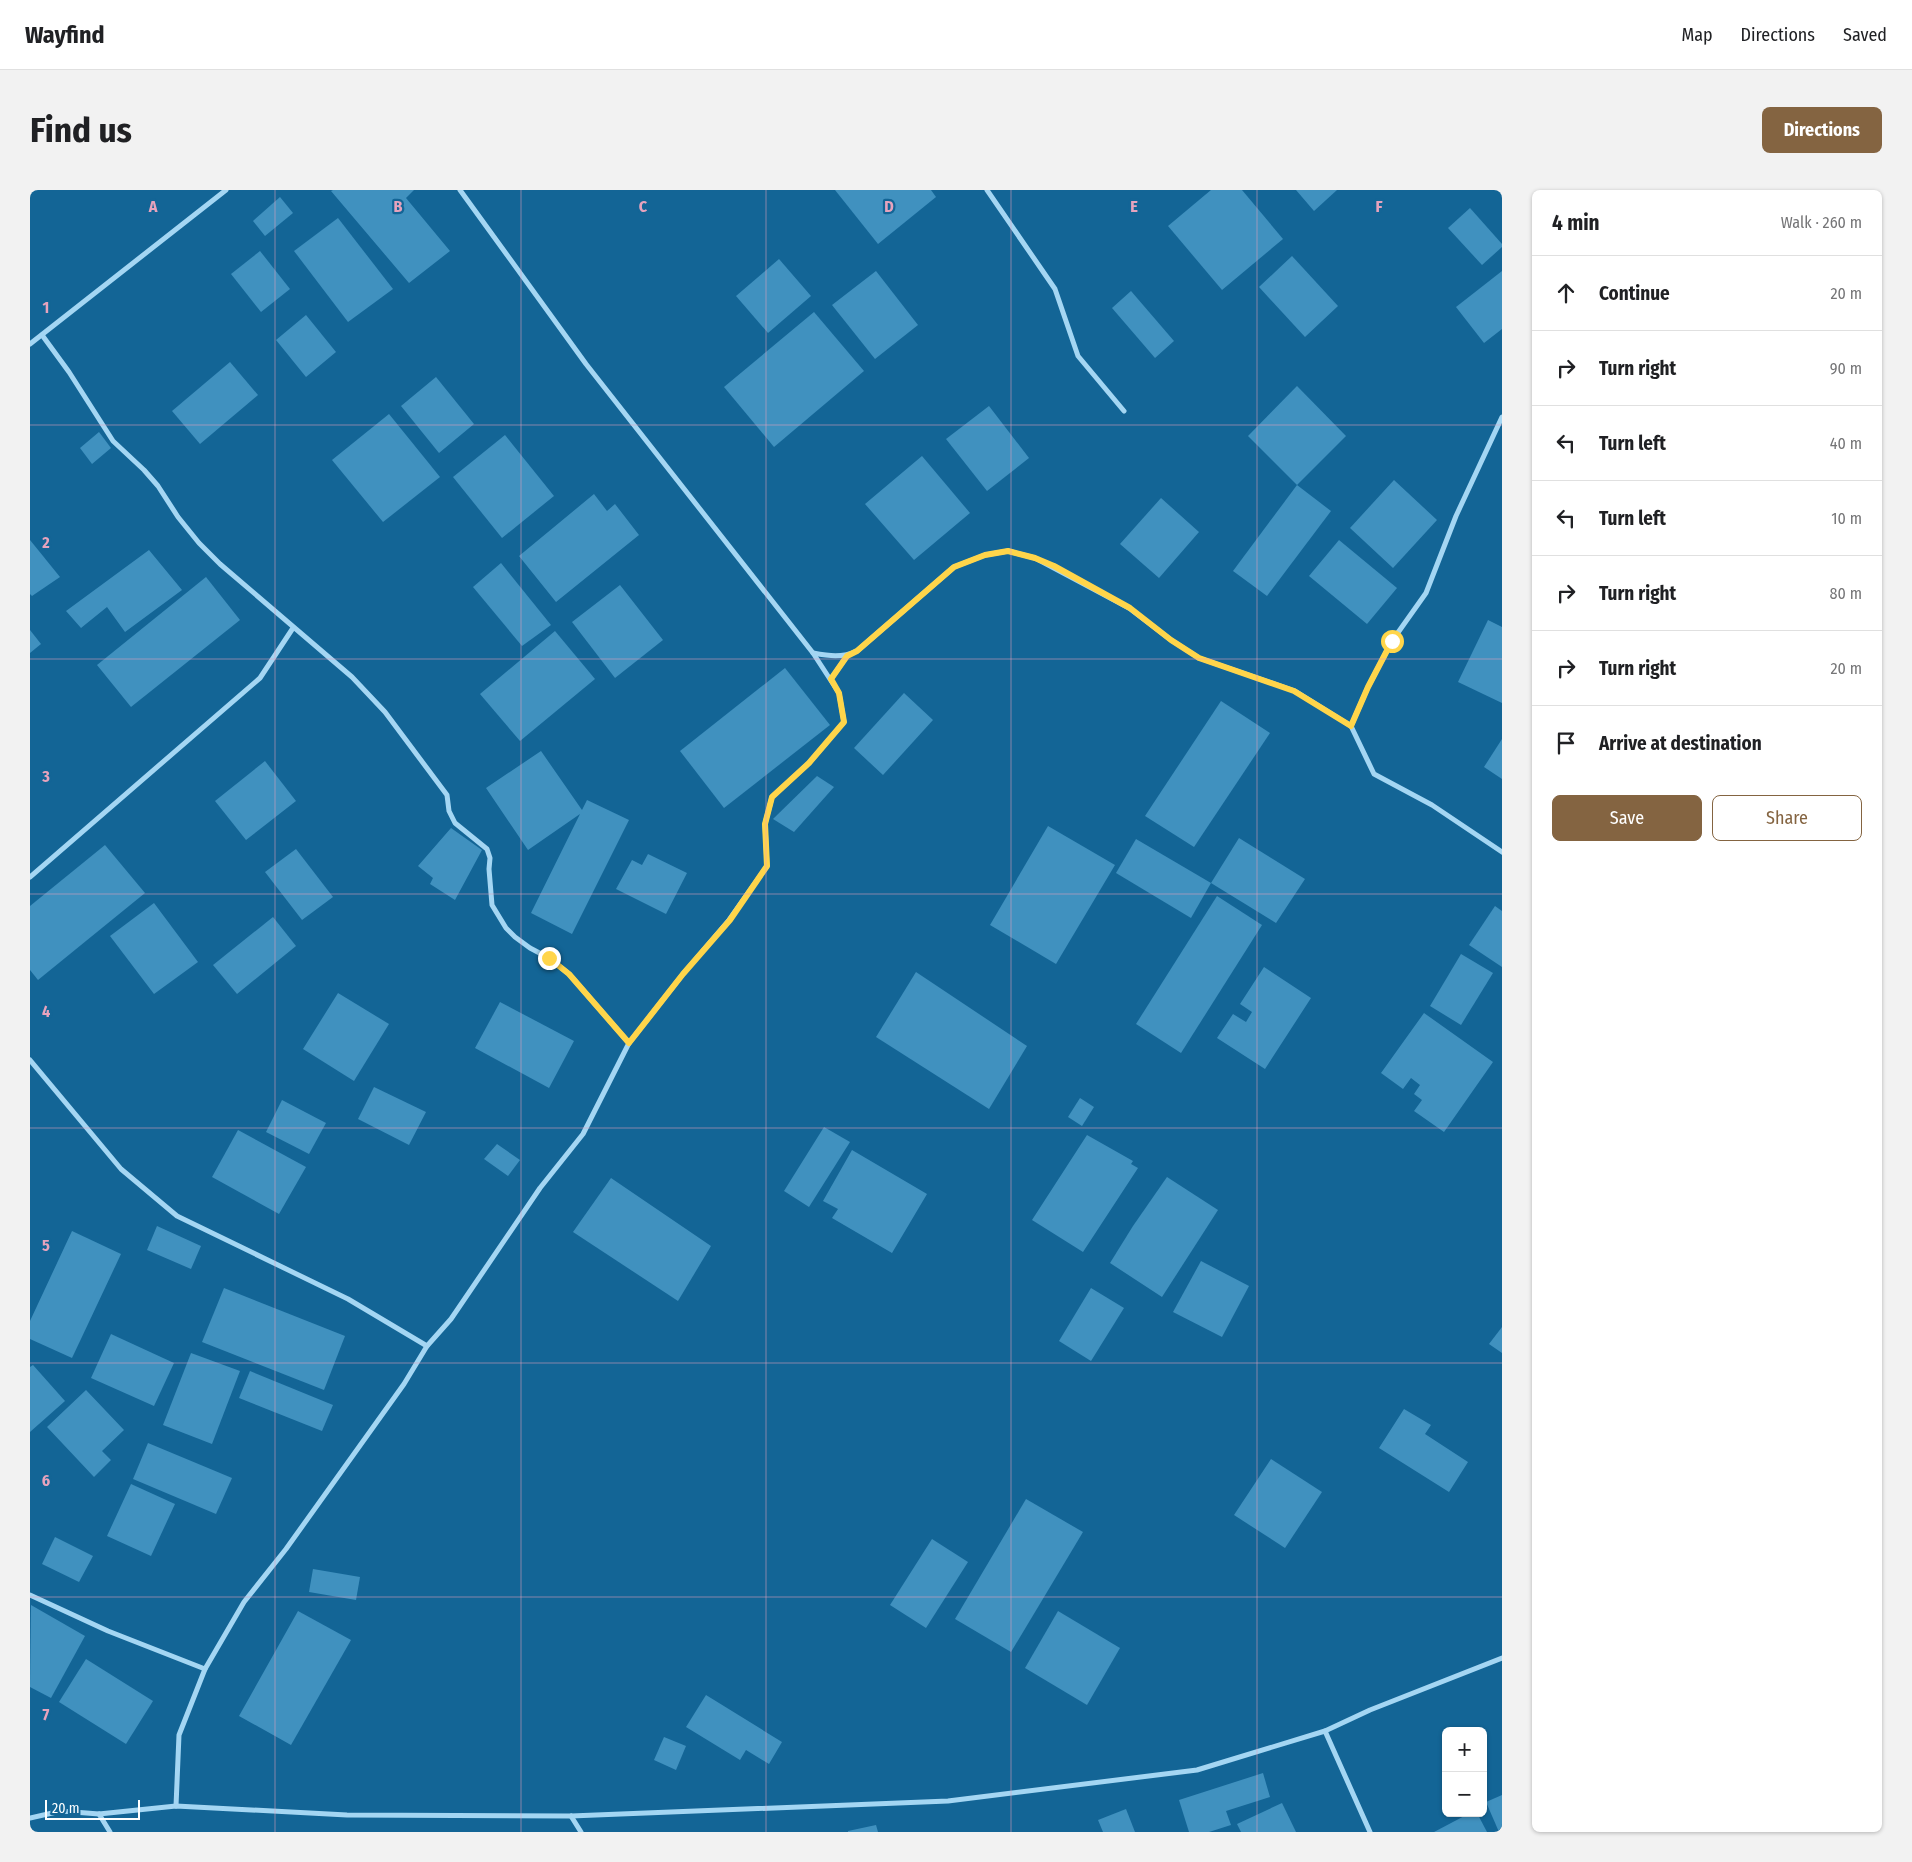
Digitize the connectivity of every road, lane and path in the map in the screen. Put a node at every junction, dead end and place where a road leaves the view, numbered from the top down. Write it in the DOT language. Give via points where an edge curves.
graph roads {
  1 [pos="226,190"];
  2 [pos="460,190"];
  3 [pos="987,190"];
  4 [pos="42,334"];
  5 [pos="30,344"];
  6 [pos="1124,411"];
  7 [pos="1502,417"];
  8 [pos="294,628"];
  9 [pos="813,654"];
  10 [pos="847,656"];
  11 [pos="831,679"];
  12 [pos="1351,726"];
  13 [pos="1502,852"];
  14 [pos="30,877"];
  15 [pos="629,1043"];
  16 [pos="30,1060"];
  17 [pos="427,1346"];
  18 [pos="30,1595"];
  19 [pos="1502,1658"];
  20 [pos="205,1669"];
  21 [pos="1324,1731"];
  22 [pos="176,1806"];
  23 [pos="99,1814"];
  24 [pos="571,1816"];
  25 [pos="30,1818"];
  26 [pos="110,1832"];
  27 [pos="581,1832"];
  28 [pos="1370,1832"];
  1 -- 4 [label="street"];
  2 -- 9 [label="street" via="586,364"];
  3 -- 6 [label="street" via="1055,289 1078,356"];
  4 -- 5 [label="street"];
  4 -- 8 [label="street" via="113,441 158,486 199,544"];
  7 -- 12 [label="street" via="1456,516 1426,593 1392,641"];
  8 -- 14 [label="street" via="260,678"];
  8 -- 15 [label="street" via="352,676 385,712 447,795 455,823 487,849 492,905 506,928 515,938 569,974"];
  9 -- 10 [label="street"];
  9 -- 11 [label="street"];
  10 -- 11 [label="street"];
  10 -- 12 [label="street" via="857,651 954,567 985,555 1008,551 1054,566 1130,608 1199,658 1294,691"];
  11 -- 15 [label="street" via="839,693 844,722 809,763 772,797 765,824 767,866 730,920"];
  12 -- 13 [label="street" via="1374,774 1432,806"];
  15 -- 17 [label="street" via="583,1134 540,1188 451,1319"];
  16 -- 17 [label="street" via="121,1169 176,1216 348,1299"];
  17 -- 20 [label="street" via="404,1384 244,1602"];
  18 -- 20 [label="street" via="108,1631"];
  19 -- 21 [label="street"];
  20 -- 22 [label="street" via="179,1735"];
  21 -- 24 [label="street" via="1197,1770 948,1801"];
  21 -- 28 [label="street"];
  22 -- 23 [label="street"];
  22 -- 24 [label="street" via="347,1815"];
  23 -- 25 [label="street" via="60,1811"];
  23 -- 26 [label="street"];
  24 -- 27 [label="street"];
}
